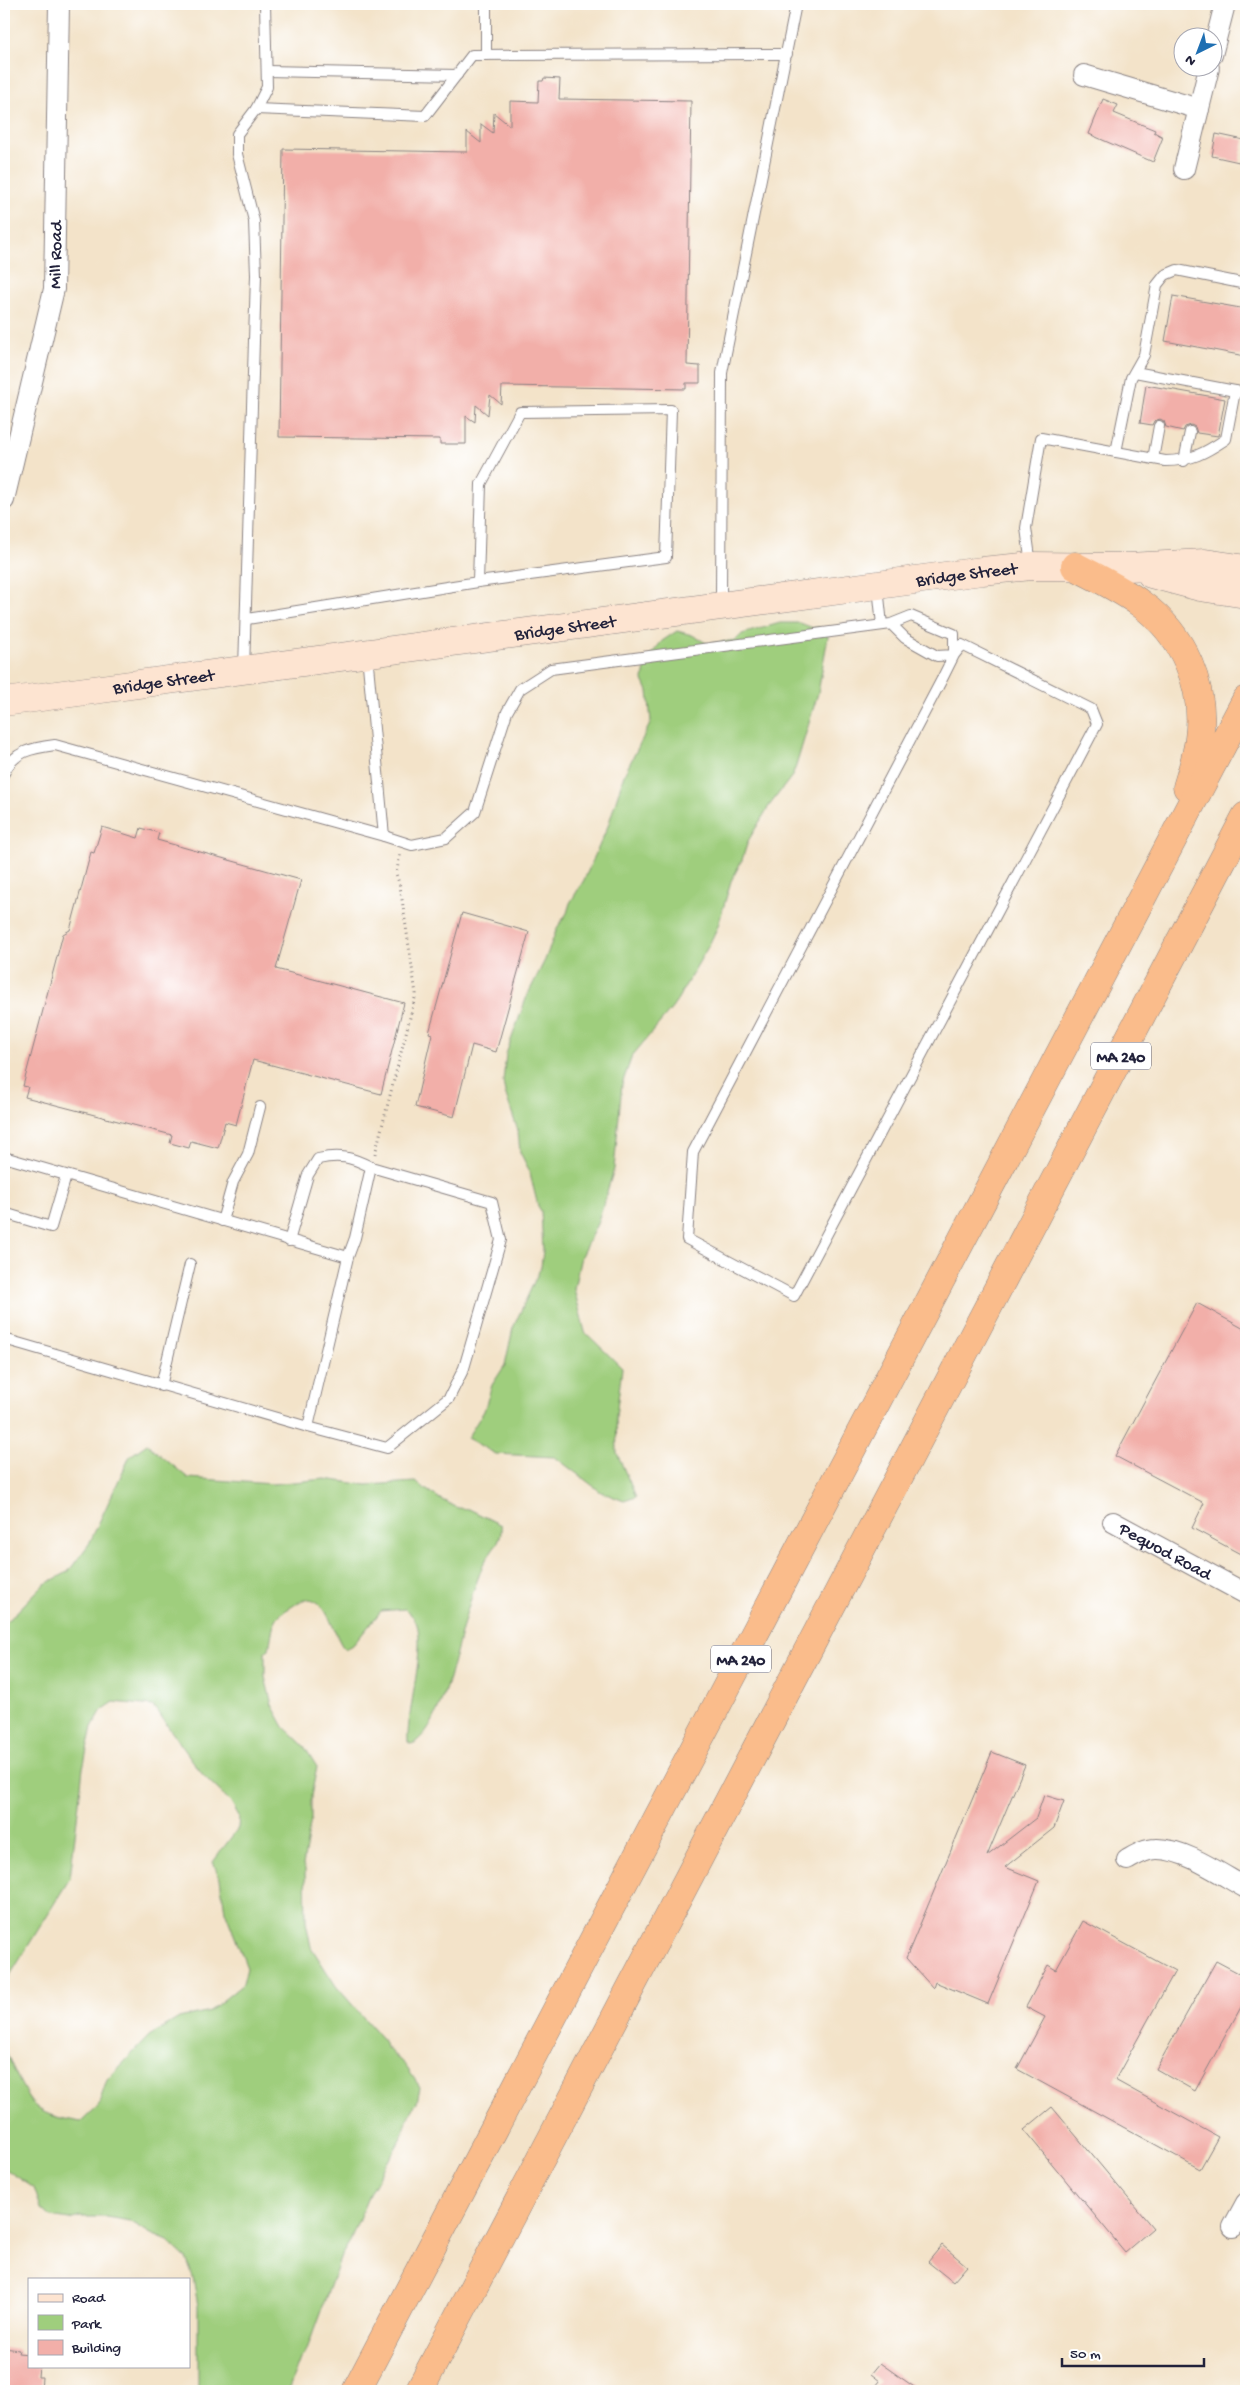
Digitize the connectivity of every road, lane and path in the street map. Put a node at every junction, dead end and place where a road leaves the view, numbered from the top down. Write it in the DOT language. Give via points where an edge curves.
graph roads {
  1 [pos="59,4"];
  2 [pos="265,4"];
  3 [pos="486,4"];
  4 [pos="796,4"];
  5 [pos="1225,4"];
  6 [pos="1219,28"];
  7 [pos="787,54"];
  8 [pos="486,55"];
  9 [pos="267,71"];
  10 [pos="457,75"];
  11 [pos="1084,75"];
  12 [pos="1207,78"];
  13 [pos="256,109"];
  14 [pos="1199,109"];
  15 [pos="1184,169"];
  16 [pos="1246,284"];
  17 [pos="1134,372"];
  18 [pos="1235,391"];
  19 [pos="1246,393"];
  20 [pos="1159,426"];
  21 [pos="1190,432"];
  22 [pos="1116,452"];
  23 [pos="1153,459"];
  24 [pos="1184,461"];
  25 [pos="4,500"];
  26 [pos="1031,566"];
  27 [pos="1075,566"];
  28 [pos="1128,567"];
  29 [pos="1246,569"];
  30 [pos="478,582"];
  31 [pos="878,584"];
  32 [pos="1246,594"];
  33 [pos="721,606"];
  34 [pos="247,619"];
  35 [pos="886,625"];
  36 [pos="366,653"];
  37 [pos="954,655"];
  38 [pos="244,669"];
  39 [pos="1246,700"];
  40 [pos="4,702"];
  41 [pos="4,773"];
  42 [pos="1246,816"];
  43 [pos="1246,826"];
  44 [pos="1176,832"];
  45 [pos="384,836"];
  46 [pos="404,842"];
  47 [pos="1219,869"];
  48 [pos="260,1107"];
  49 [pos="4,1157"];
  50 [pos="372,1167"];
  51 [pos="66,1176"];
  52 [pos="4,1213"];
  53 [pos="222,1221"];
  54 [pos="289,1241"];
  55 [pos="348,1257"];
  56 [pos="190,1264"];
  57 [pos="4,1339"];
  58 [pos="161,1386"];
  59 [pos="308,1427"];
  60 [pos="1113,1522"];
  61 [pos="1246,1594"];
  62 [pos="1127,1860"];
  63 [pos="1246,1888"];
  64 [pos="1246,2203"];
  65 [pos="1233,2227"];
  66 [pos="356,2391"];
  67 [pos="419,2391"];
  1 -- 25 [label="street, Mill Road" via="54,289"];
  2 -- 9 [label="lane"];
  3 -- 8 [label="lane"];
  4 -- 7 [label="lane"];
  5 -- 6 [label="street"];
  7 -- 8 [label="lane"];
  7 -- 33 [label="lane" via="722,372"];
  8 -- 10 [label="lane" via="472,54"];
  9 -- 10 [label="lane"];
  9 -- 13 [label="lane" via="267,87"];
  10 -- 13 [label="lane" via="426,116"];
  11 -- 14 [label="street"];
  12 -- 14 [label="street"];
  13 -- 34 [label="lane" via="238,134 237,141 254,221 256,275"];
  14 -- 15 [label="street"];
  16 -- 17 [label="lane" via="1177,270 1165,275 1157,285 1144,355"];
  17 -- 18 [label="lane" via="1167,384"];
  17 -- 22 [label="lane"];
  18 -- 19 [label="lane"];
  18 -- 24 [label="lane" via="1226,438"];
  20 -- 23 [label="lane"];
  21 -- 24 [label="lane"];
  22 -- 23 [label="lane"];
  22 -- 26 [label="lane" via="1041,438 1026,528"];
  23 -- 24 [label="lane"];
  26 -- 27 [label="street, Bridge Street"];
  26 -- 31 [label="street, Bridge Street"];
  27 -- 28 [label="street, Bridge Street"];
  27 -- 44 [label="highway" via="1125,593 1158,618 1180,645 1192,670 1200,703 1200,737"];
  28 -- 29 [label="street, Bridge Street" via="1205,563"];
  28 -- 32 [label="street, Bridge Street" via="1200,587"];
  30 -- 30 [label="lane" via="666,557 671,410 520,412 481,484"];
  30 -- 34 [label="lane"];
  31 -- 33 [label="street, Bridge Street"];
  31 -- 35 [label="lane"];
  33 -- 36 [label="street, Bridge Street"];
  34 -- 38 [label="lane"];
  35 -- 37 [label="lane" via="937,656"];
  35 -- 37 [label="lane" via="911,616 954,634"];
  35 -- 46 [label="lane" via="551,669 520,689 507,712 475,812 446,838 412,845"];
  36 -- 38 [label="street, Bridge Street"];
  36 -- 45 [label="lane"];
  37 -- 37 [label="lane" via="693,1152 687,1239 794,1296 1097,724 1091,709 962,645"];
  38 -- 40 [label="street, Bridge Street"];
  39 -- 44 [label="highway, MA 240"];
  41 -- 45 [label="lane" via="18,754 55,745"];
  42 -- 47 [label="highway, MA 240"];
  43 -- 47 [label="highway"];
  44 -- 66 [label="highway, MA 240"];
  45 -- 46 [label="lane"];
  46 -- 50 [label="path" via="396,874 416,994"];
  47 -- 67 [label="highway, MA 240"];
  48 -- 53 [label="lane" via="248,1154 233,1182"];
  49 -- 51 [label="lane"];
  50 -- 54 [label="lane" via="354,1158 334,1155 318,1159 308,1175"];
  50 -- 55 [label="lane"];
  50 -- 59 [label="lane" via="492,1202 501,1240 464,1368 449,1398 387,1448"];
  51 -- 52 [label="lane" via="51,1227"];
  51 -- 53 [label="lane"];
  53 -- 54 [label="lane"];
  54 -- 55 [label="lane"];
  55 -- 59 [label="lane"];
  56 -- 58 [label="lane"];
  57 -- 58 [label="lane"];
  58 -- 59 [label="lane"];
  60 -- 61 [label="street, Pequod Road"];
  62 -- 63 [label="street" via="1144,1851 1171,1851 1195,1860"];
  64 -- 65 [label="street"];
}
